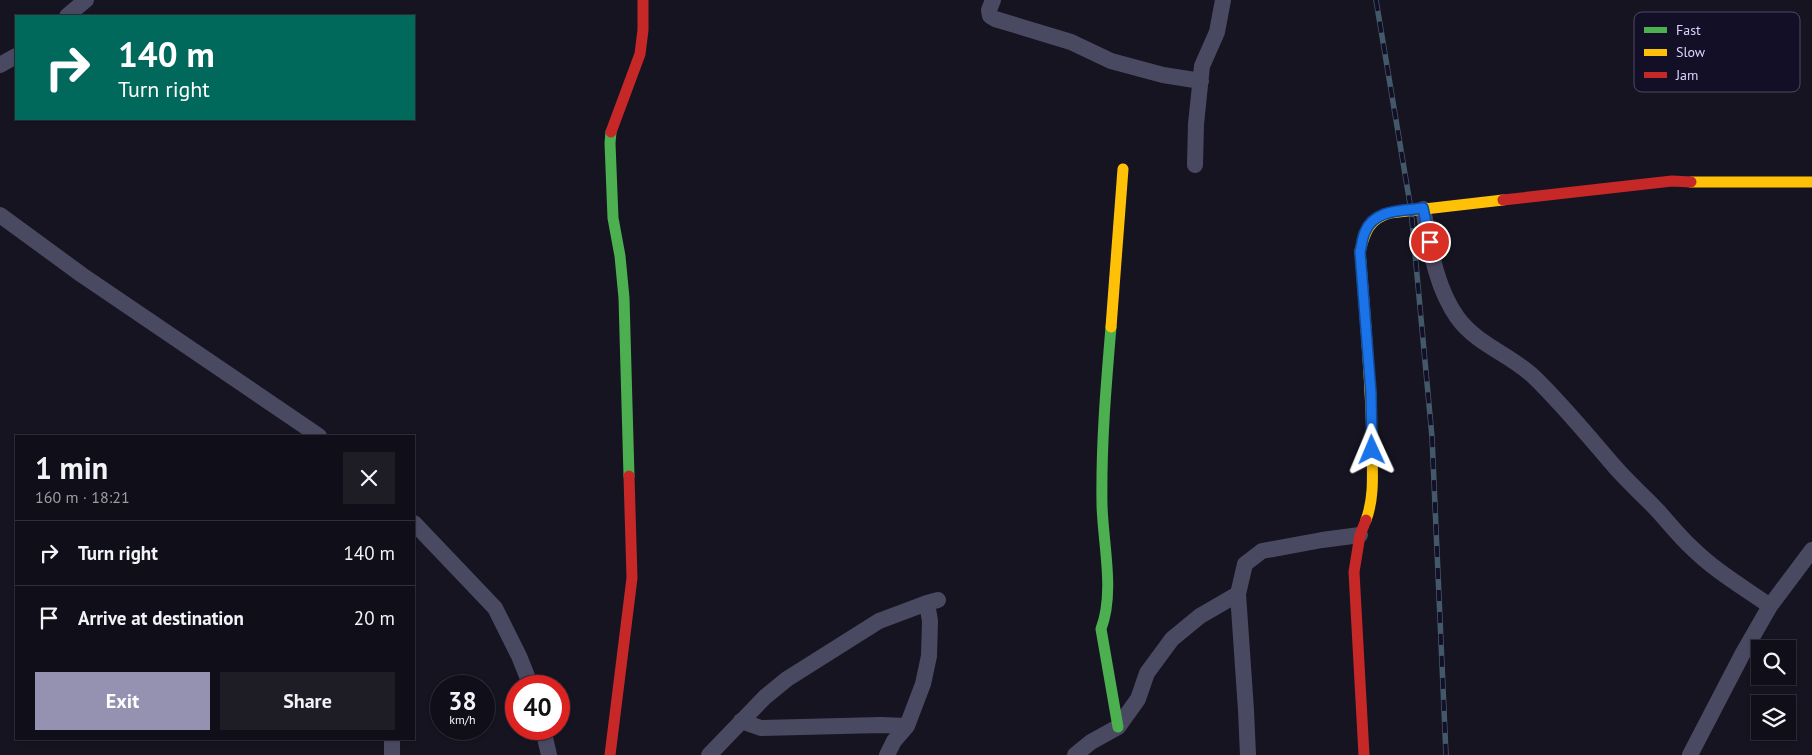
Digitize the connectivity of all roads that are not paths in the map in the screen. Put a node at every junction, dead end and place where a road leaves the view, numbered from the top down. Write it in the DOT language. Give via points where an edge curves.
graph roads {
  1 [pos="86,0"];
  2 [pos="643,0"];
  3 [pos="993,0"];
  4 [pos="1223,0"];
  5 [pos="68,15"];
  6 [pos="15,57"];
  7 [pos="0,65"];
  8 [pos="1201,82"];
  9 [pos="1195,165"];
  10 [pos="1123,169"];
  11 [pos="1812,182"];
  12 [pos="1423,208"];
  13 [pos="0,215"];
  14 [pos="318,435"];
  15 [pos="415,524"];
  16 [pos="1360,535"];
  17 [pos="1812,550"];
  18 [pos="1238,594"];
  19 [pos="1770,606"];
  20 [pos="527,675"];
  21 [pos="741,722"];
  22 [pos="907,726"];
  23 [pos="1118,727"];
  24 [pos="392,740"];
  25 [pos="546,740"];
  26 [pos="392,755"];
  27 [pos="549,755"];
  28 [pos="610,755"];
  29 [pos="709,755"];
  30 [pos="887,755"];
  31 [pos="1075,755"];
  32 [pos="1248,755"];
  33 [pos="1364,755"];
  34 [pos="1690,755"];
  1 -- 5 [label="street"];
  2 -- 28 [label="street" via="640,54 612,127 610,143 613,218 624,298 632,578"];
  3 -- 8 [label="street" via="989,10 995,19 1071,42 1111,61"];
  4 -- 8 [label="street" via="1217,32 1202,66"];
  6 -- 7 [label="street"];
  8 -- 9 [label="street"];
  10 -- 23 [label="street" via="1102,424 1102,505 1108,600 1101,629"];
  11 -- 12 [label="street" via="1672,181"];
  12 -- 16 [label="street" via="1381,214 1365,232 1360,252 1371,393 1372,488 1369,511"];
  12 -- 19 [label="street" via="1440,284 1457,317 1469,331 1534,377 1691,547 1728,578"];
  13 -- 14 [label="street" via="82,275"];
  15 -- 20 [label="street" via="495,608"];
  16 -- 18 [label="street" via="1262,551 1245,564"];
  16 -- 33 [label="street" via="1354,572"];
  17 -- 19 [label="street"];
  18 -- 23 [label="street" via="1200,616 1172,639 1147,673 1138,699"];
  18 -- 32 [label="street"];
  19 -- 34 [label="street"];
  21 -- 22 [label="street" via="761,728"];
  21 -- 22 [label="street" via="787,679 879,621 933,602 929,656 923,684"];
  21 -- 29 [label="street"];
  22 -- 30 [label="street"];
  23 -- 31 [label="street"];
  24 -- 26 [label="street"];
  25 -- 27 [label="street"];
}
